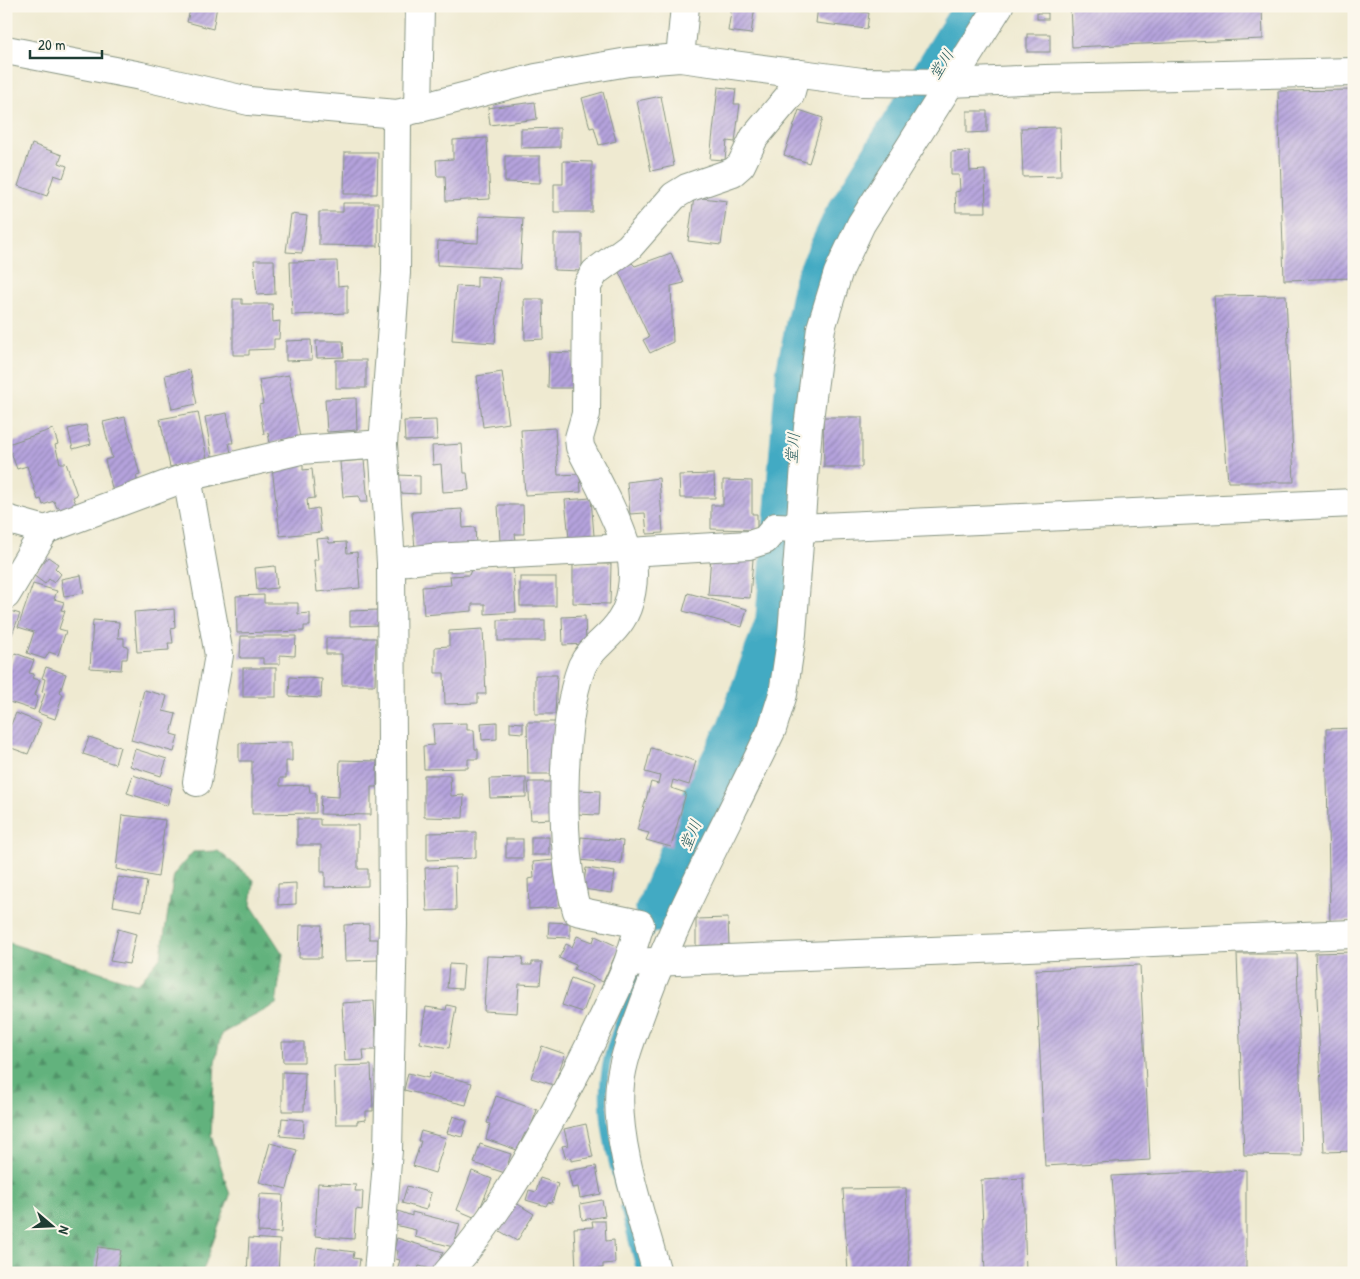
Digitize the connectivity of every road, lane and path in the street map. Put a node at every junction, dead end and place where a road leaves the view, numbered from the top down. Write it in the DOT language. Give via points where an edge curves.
graph roads {
  1 [pos="420,6"];
  2 [pos="685,6"];
  3 [pos="999,6"];
  4 [pos="6,50"];
  5 [pos="680,58"];
  6 [pos="1354,72"];
  7 [pos="796,73"];
  8 [pos="949,83"];
  9 [pos="408,111"];
  10 [pos="383,444"];
  11 [pos="187,478"];
  12 [pos="1354,503"];
  13 [pos="6,519"];
  14 [pos="791,528"];
  15 [pos="45,530"];
  16 [pos="628,550"];
  17 [pos="392,563"];
  18 [pos="6,595"];
  19 [pos="197,782"];
  20 [pos="1354,934"];
  21 [pos="643,963"];
  22 [pos="378,1273"];
  23 [pos="447,1273"];
  24 [pos="657,1273"];
  1 -- 9 [label="street"];
  2 -- 5 [label="street"];
  3 -- 8 [label="street"];
  4 -- 9 [label="street" via="249,101"];
  5 -- 7 [label="street"];
  5 -- 9 [label="street" via="628,62 536,78"];
  6 -- 8 [label="street"];
  7 -- 8 [label="street" via="862,82"];
  7 -- 16 [label="street" via="790,94 754,138 742,165 733,172 674,196 629,247 589,279 585,298 586,414 579,438 580,447"];
  8 -- 14 [label="street" via="861,224 838,273 821,328"];
  9 -- 10 [label="street"];
  10 -- 11 [label="street" via="301,450"];
  10 -- 17 [label="street"];
  11 -- 15 [label="street"];
  11 -- 19 [label="street" via="219,655"];
  12 -- 14 [label="street"];
  13 -- 15 [label="street"];
  14 -- 16 [label="street" via="776,527 765,540 749,546"];
  14 -- 21 [label="street" via="792,634 783,694 772,729"];
  15 -- 18 [label="street"];
  16 -- 17 [label="street" via="432,558"];
  16 -- 21 [label="street" via="632,560 632,589 622,620 583,664 566,731 566,850 577,911 640,924"];
  17 -- 22 [label="street" via="392,943 388,1150"];
  20 -- 21 [label="street"];
  21 -- 23 [label="street" via="495,1212"];
  21 -- 24 [label="street" via="620,1084 620,1120 631,1178"];
}
